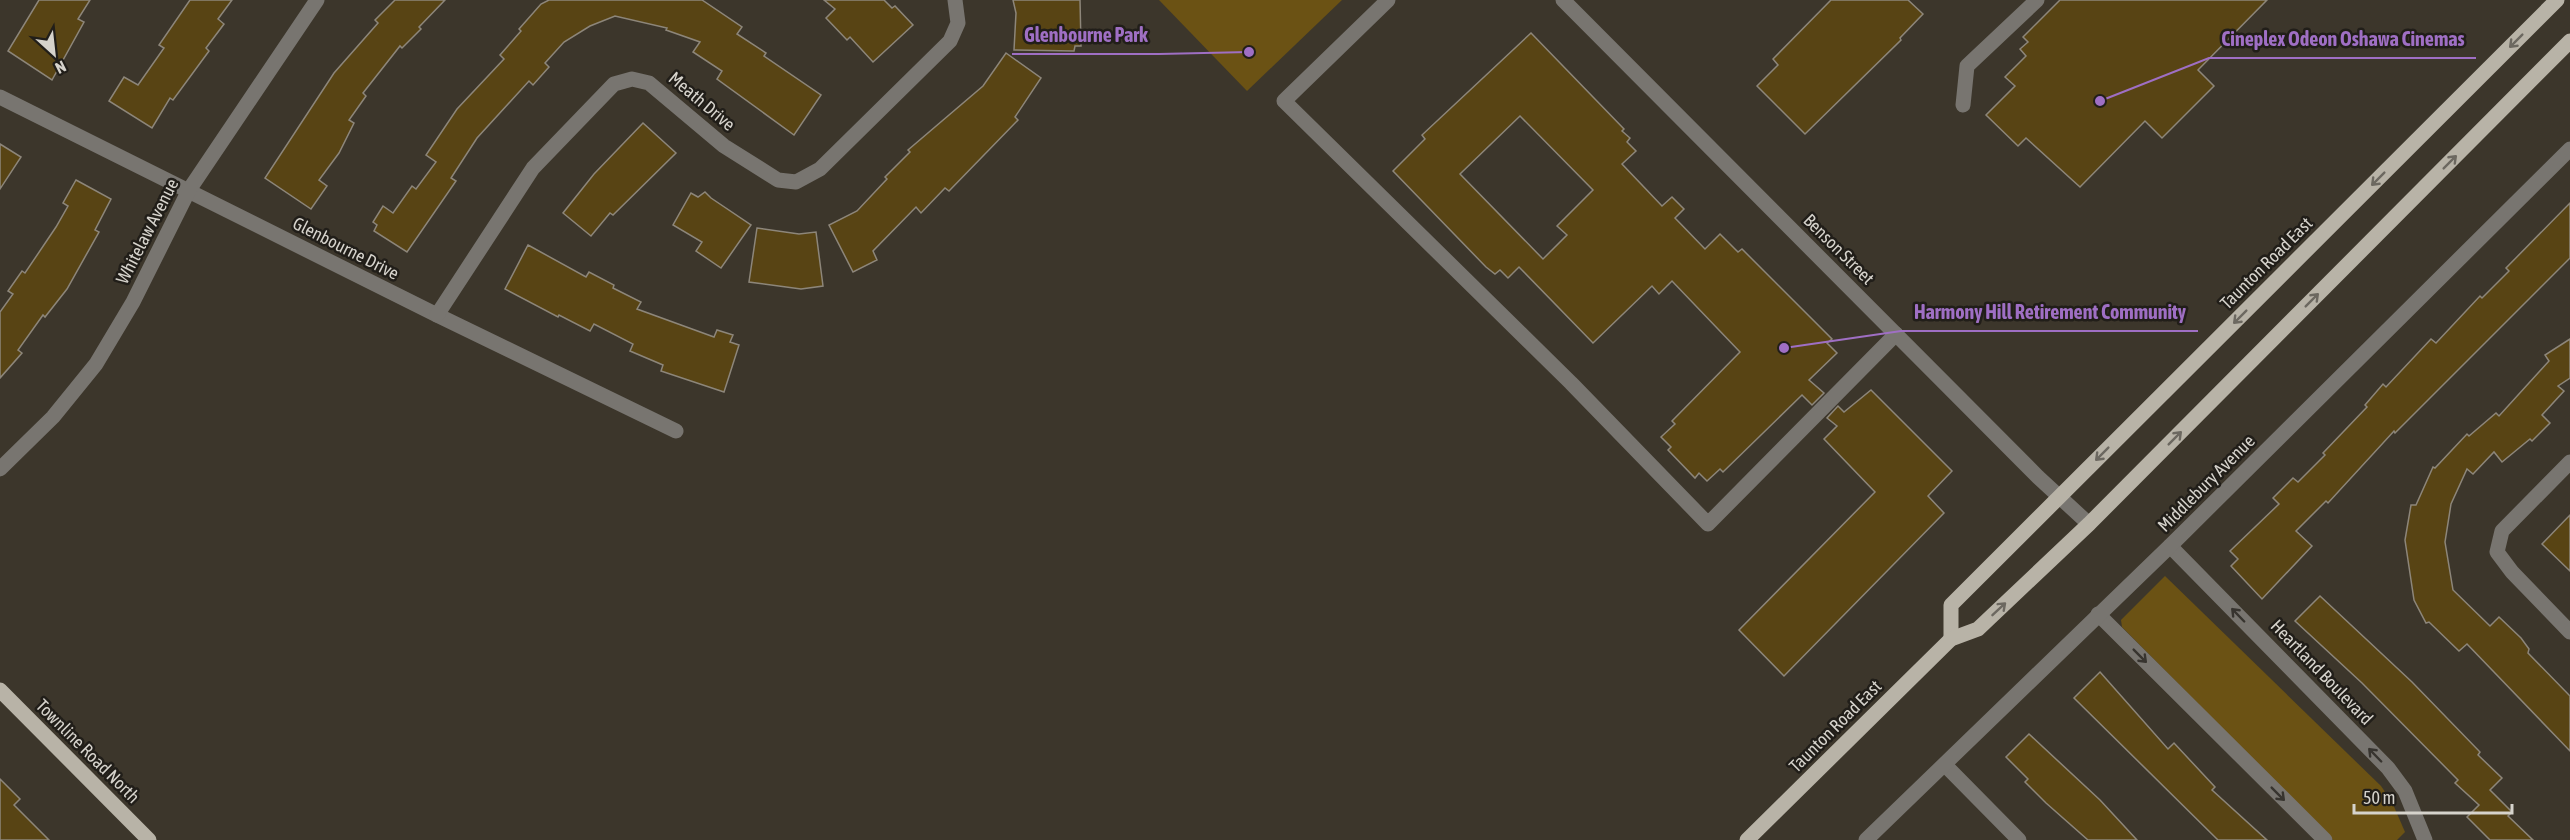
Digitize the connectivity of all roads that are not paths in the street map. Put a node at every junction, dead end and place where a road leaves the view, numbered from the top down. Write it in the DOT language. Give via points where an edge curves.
graph roads {
  1 [pos="317,0"];
  2 [pos="955,0"];
  3 [pos="1388,0"];
  4 [pos="1563,0"];
  5 [pos="2037,0"];
  6 [pos="2557,0"];
  7 [pos="2570,41"];
  8 [pos="0,97"];
  9 [pos="1963,105"];
  10 [pos="2570,149"];
  11 [pos="189,190"];
  12 [pos="436,315"];
  13 [pos="1896,334"];
  14 [pos="676,431"];
  15 [pos="2570,462"];
  16 [pos="0,469"];
  17 [pos="2059,496"];
  18 [pos="2089,524"];
  19 [pos="2170,546"];
  20 [pos="2098,614"];
  21 [pos="2570,632"];
  22 [pos="1951,639"];
  23 [pos="0,690"];
  24 [pos="1945,765"];
  25 [pos="149,840"];
  26 [pos="1747,840"];
  27 [pos="1866,840"];
  28 [pos="2019,840"];
  29 [pos="2325,840"];
  30 [pos="2425,840"];
  1 -- 11 [label="street, Whitelaw Avenue"];
  2 -- 12 [label="street, Meath Drive" via="958,23 950,41 820,169 796,182 769,176 724,146 649,83 632,79 614,84 533,168"];
  3 -- 13 [label="street" via="1284,101 1571,383 1708,524"];
  4 -- 13 [label="street, Benson Street"];
  5 -- 9 [label="street" via="1967,66"];
  6 -- 17 [label="main road, Taunton Road East, one-way"];
  18 -- 7 [label="main road, Taunton Road East, one-way"];
  8 -- 11 [label="street, Glenbourne Drive"];
  10 -- 19 [label="street, Middlebury Avenue"];
  11 -- 12 [label="street, Glenbourne Drive"];
  11 -- 16 [label="street, Whitelaw Avenue" via="133,302 96,364 53,417"];
  12 -- 14 [label="street, Glenbourne Drive"];
  13 -- 17 [label="street, Benson Street"];
  15 -- 21 [label="street" via="2502,531 2497,552"];
  17 -- 18 [label="street, Benson Street"];
  17 -- 22 [label="main road, Taunton Road East" via="1951,605"];
  22 -- 18 [label="main road, Taunton Road East, one-way" via="1978,629"];
  19 -- 20 [label="street, Middlebury Avenue"];
  30 -- 19 [label="street, Heartland Boulevard, one-way" via="2410,800 2388,768"];
  20 -- 24 [label="street, Middlebury Avenue"];
  20 -- 29 [label="street, one-way"];
  22 -- 26 [label="main road, Taunton Road East"];
  23 -- 25 [label="main road, Townline Road North"];
  24 -- 27 [label="street, Middlebury Avenue"];
  24 -- 28 [label="street"];
}
